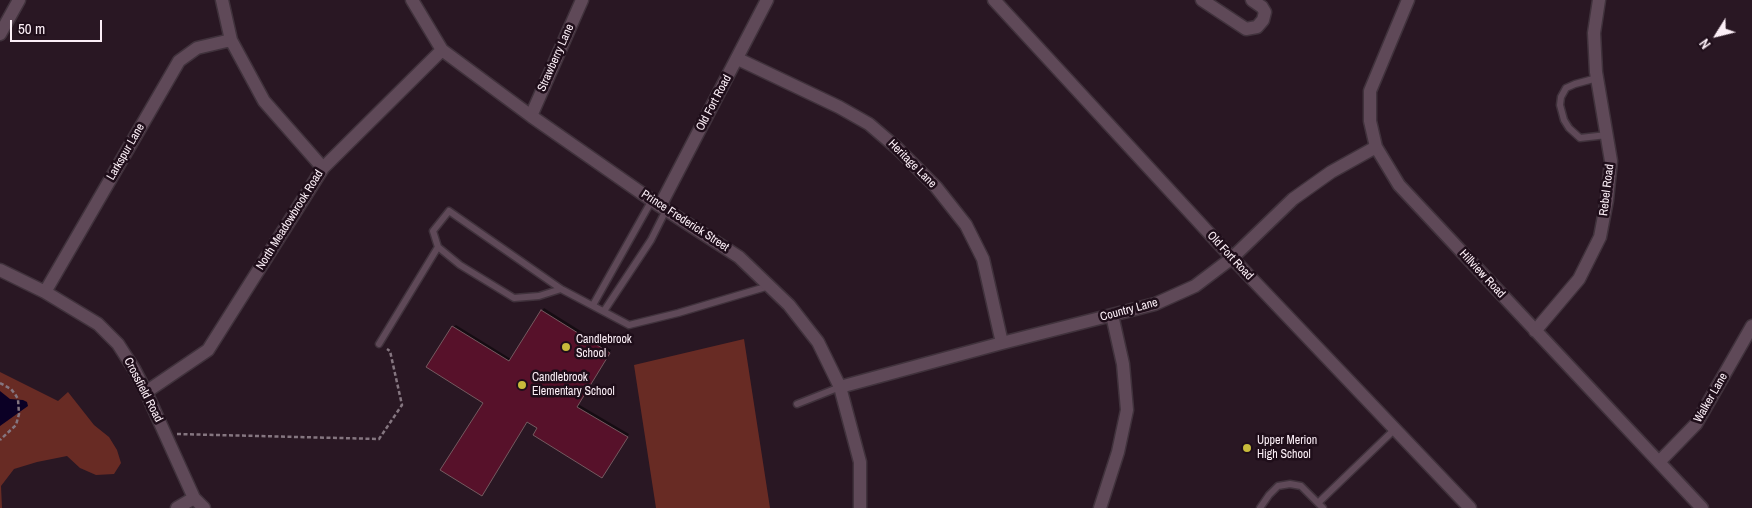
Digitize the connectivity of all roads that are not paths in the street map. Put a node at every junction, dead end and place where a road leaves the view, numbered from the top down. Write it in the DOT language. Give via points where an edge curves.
graph roads {
  1 [pos="19,0"];
  2 [pos="222,0"];
  3 [pos="412,0"];
  4 [pos="582,0"];
  5 [pos="767,0"];
  6 [pos="994,0"];
  7 [pos="1202,0"];
  8 [pos="1252,0"];
  9 [pos="1408,0"];
  10 [pos="1599,0"];
  11 [pos="0,34"];
  12 [pos="231,40"];
  13 [pos="442,50"];
  14 [pos="738,59"];
  15 [pos="1597,78"];
  16 [pos="531,116"];
  17 [pos="1607,135"];
  18 [pos="1376,147"];
  19 [pos="323,168"];
  20 [pos="659,205"];
  21 [pos="438,247"];
  22 [pos="1232,258"];
  23 [pos="0,270"];
  24 [pos="769,286"];
  25 [pos="561,289"];
  26 [pos="45,292"];
  27 [pos="593,306"];
  28 [pos="604,311"];
  29 [pos="1112,314"];
  30 [pos="1752,326"];
  31 [pos="1534,331"];
  32 [pos="1002,343"];
  33 [pos="379,344"];
  34 [pos="840,387"];
  35 [pos="146,392"];
  36 [pos="797,404"];
  37 [pos="1395,429"];
  38 [pos="1659,462"];
  39 [pos="194,498"];
  40 [pos="1320,506"];
  41 [pos="177,508"];
  42 [pos="204,508"];
  43 [pos="860,508"];
  44 [pos="1100,508"];
  45 [pos="1260,508"];
  46 [pos="1470,508"];
  47 [pos="1702,508"];
  1 -- 11 [label="street"];
  2 -- 12 [label="street"];
  3 -- 13 [label="street, Prince Frederick Street"];
  4 -- 16 [label="street, Strawberry Lane"];
  5 -- 14 [label="street, Old Fort Road"];
  6 -- 22 [label="street, Old Fort Road"];
  7 -- 8 [label="street" via="1246,29 1257,27 1263,20 1262,7"];
  9 -- 18 [label="street, Hillview Road" via="1370,91 1370,121"];
  10 -- 15 [label="street, Rebel Road" via="1594,33"];
  12 -- 19 [label="street" via="264,101"];
  12 -- 26 [label="street, Larkspur Lane" via="197,48 179,61"];
  13 -- 16 [label="street, Prince Frederick Street"];
  13 -- 19 [label="street, North Meadowbrook Road"];
  14 -- 20 [label="street, Old Fort Road"];
  14 -- 32 [label="street, Heritage Lane" via="869,124 936,187 966,225 983,259"];
  15 -- 17 [label="street, Rebel Road"];
  15 -- 17 [label="lane" via="1566,88 1560,105 1564,120 1580,138"];
  16 -- 20 [label="street, Prince Frederick Street"];
  17 -- 31 [label="street, Rebel Road" via="1611,161 1608,200 1600,237 1579,279"];
  18 -- 22 [label="street, Country Lane" via="1331,172 1293,199"];
  18 -- 31 [label="street, Hillview Road" via="1399,185"];
  19 -- 35 [label="street, North Meadowbrook Road" via="208,350"];
  20 -- 24 [label="street, Prince Frederick Street" via="739,257"];
  20 -- 27 [label="lane"];
  20 -- 28 [label="lane" via="651,240"];
  21 -- 25 [label="lane" via="460,265 514,298 538,296"];
  21 -- 25 [label="lane" via="433,231 449,212"];
  21 -- 33 [label="lane"];
  22 -- 29 [label="street, Country Lane" via="1195,286 1155,304"];
  22 -- 37 [label="street, Old Fort Road"];
  23 -- 26 [label="street, Crossfield Road"];
  24 -- 28 [label="lane" via="629,325"];
  24 -- 34 [label="street, Prince Frederick Street" via="789,305 818,342"];
  25 -- 27 [label="lane"];
  26 -- 35 [label="street, Crossfield Road" via="98,324 118,344"];
  27 -- 28 [label="lane"];
  29 -- 32 [label="street, Country Lane"];
  29 -- 44 [label="street" via="1123,364 1127,410"];
  30 -- 38 [label="street, Walker Lane" via="1696,424"];
  31 -- 38 [label="street, Hillview Road"];
  32 -- 34 [label="street, Country Lane"];
  34 -- 36 [label="lane"];
  34 -- 43 [label="street, Prince Frederick Street" via="860,462"];
  35 -- 39 [label="street, Crossfield Road"];
  37 -- 40 [label="lane"];
  37 -- 46 [label="street, Old Fort Road"];
  38 -- 47 [label="street, Hillview Road"];
  39 -- 41 [label="street"];
  39 -- 42 [label="street, Crossfield Road"];
  40 -- 45 [label="lane" via="1302,486 1290,484 1278,486"];
}
